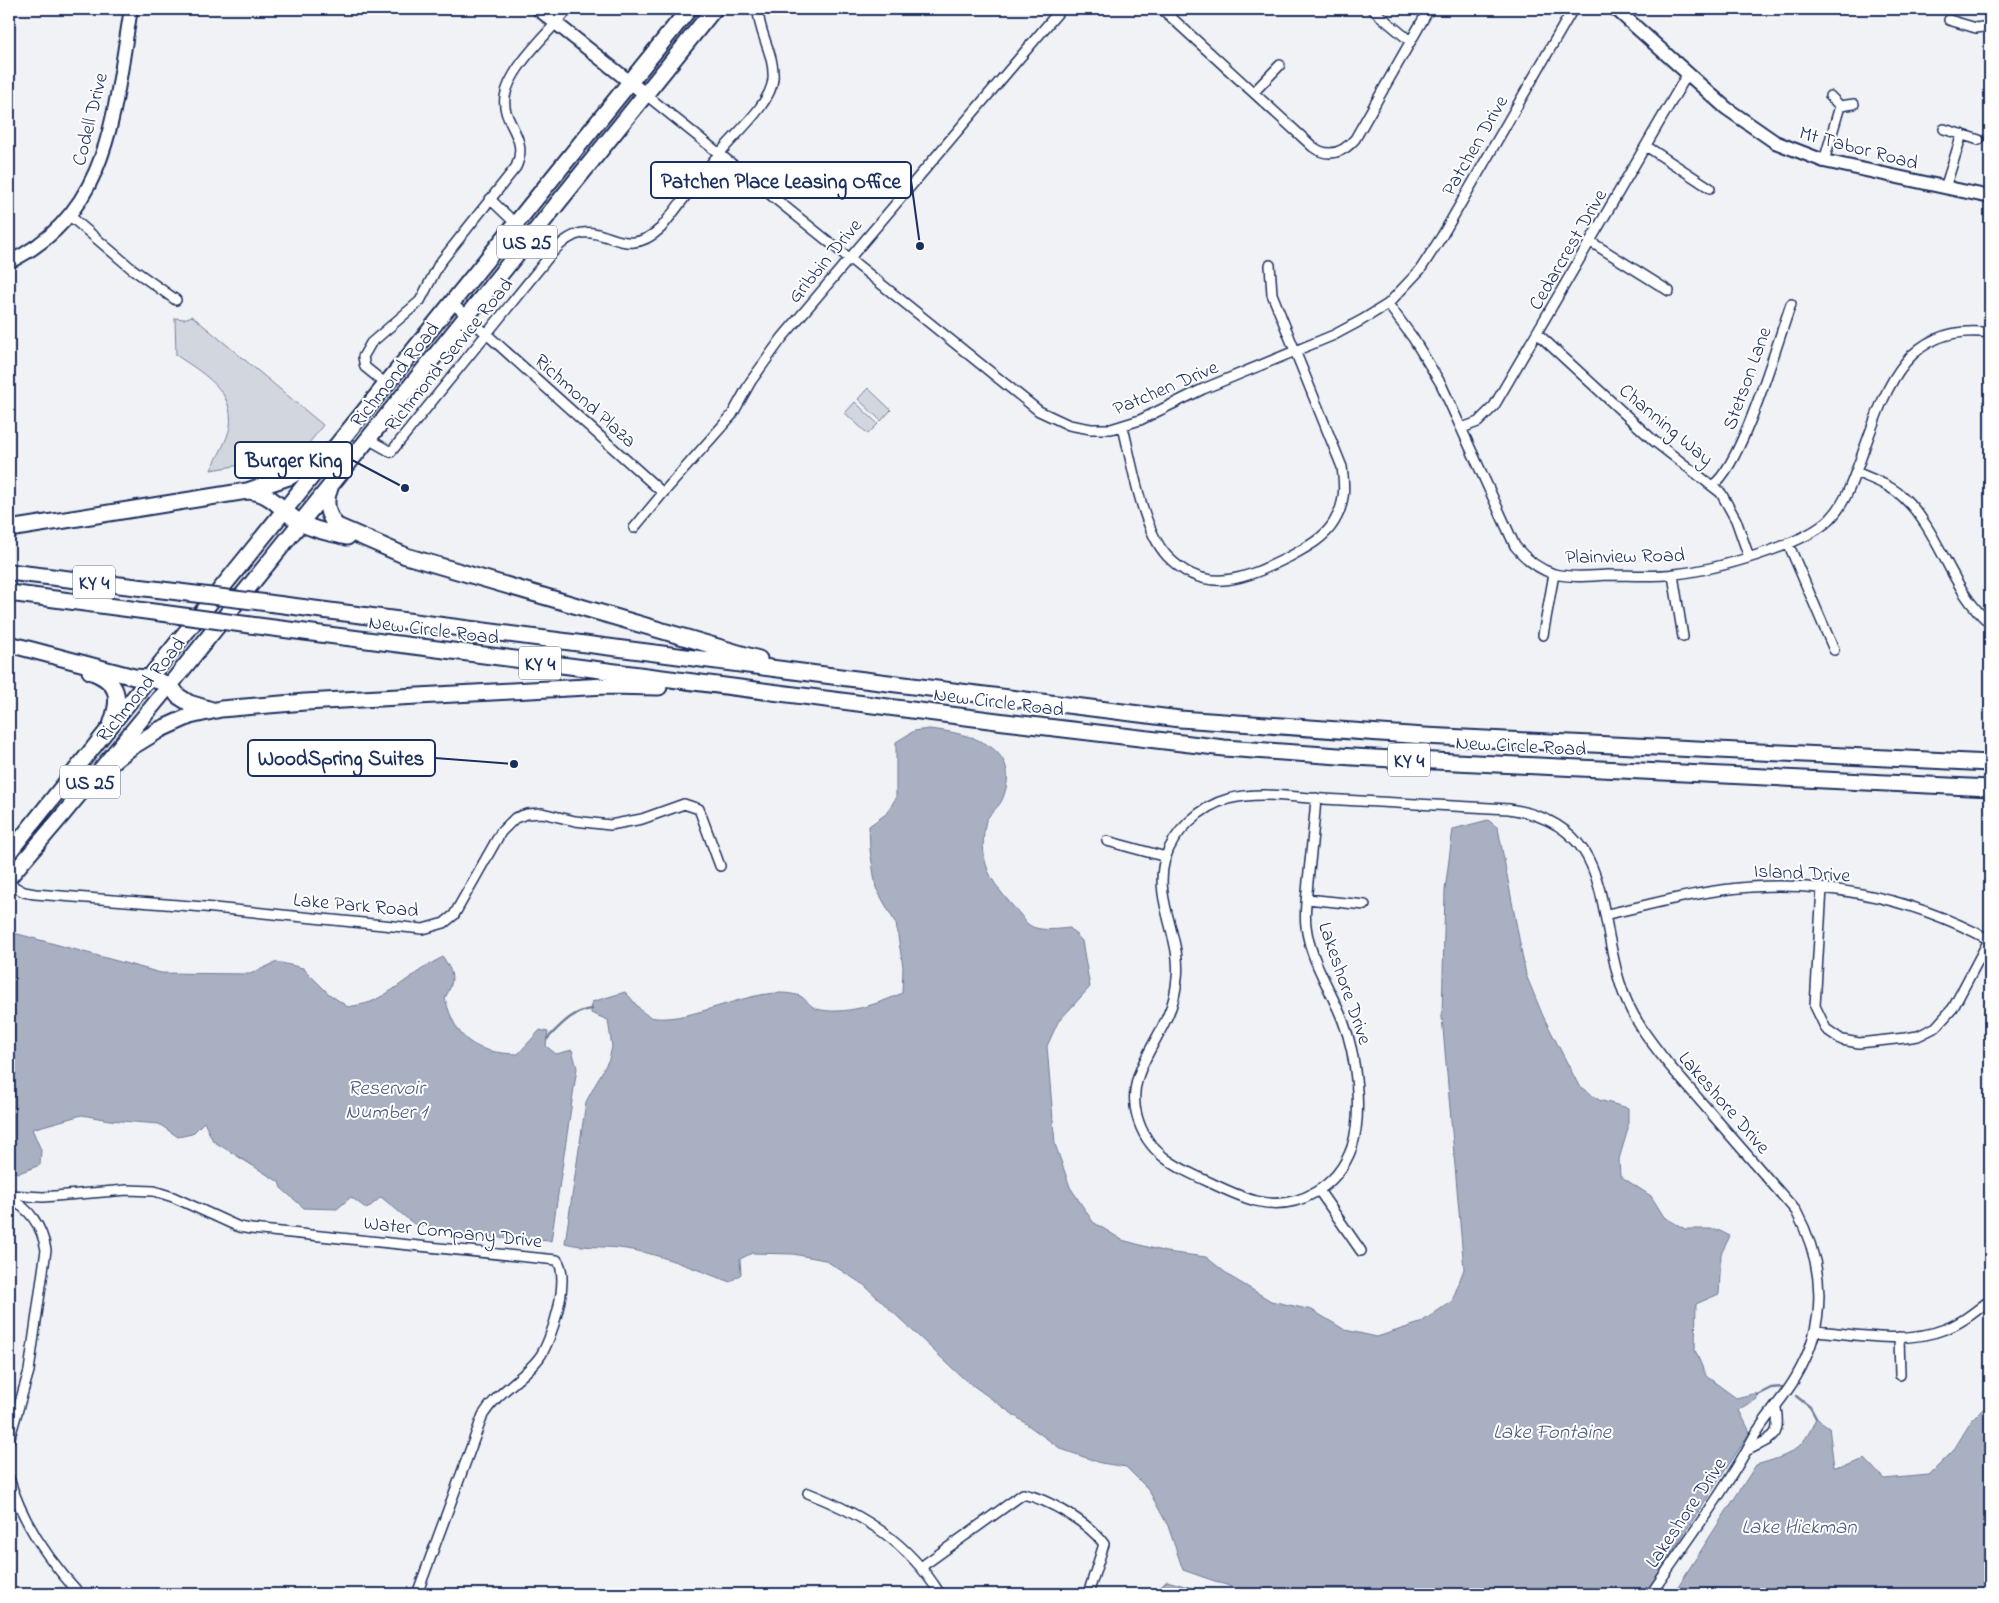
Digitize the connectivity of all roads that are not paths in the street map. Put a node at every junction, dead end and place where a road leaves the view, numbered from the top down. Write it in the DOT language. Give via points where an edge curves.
graph roads {
  1 [pos="131,9"];
  2 [pos="538,9"];
  3 [pos="568,9"];
  4 [pos="689,9"];
  5 [pos="714,9"];
  6 [pos="758,9"];
  7 [pos="1061,9"];
  8 [pos="1162,9"];
  9 [pos="1372,9"];
  10 [pos="1429,9"];
  11 [pos="1573,9"];
  12 [pos="1616,9"];
  13 [pos="1949,20"];
  14 [pos="556,23"];
  15 [pos="1990,26"];
  16 [pos="1410,40"];
  17 [pos="1280,65"];
  18 [pos="1688,73"];
  19 [pos="630,81"];
  20 [pos="1254,92"];
  21 [pos="645,94"];
  22 [pos="1830,96"];
  23 [pos="1854,104"];
  24 [pos="1840,106"];
  25 [pos="1944,129"];
  26 [pos="1962,134"];
  27 [pos="1979,140"];
  28 [pos="1646,146"];
  29 [pos="719,153"];
  30 [pos="1824,161"];
  31 [pos="1710,188"];
  32 [pos="1946,188"];
  33 [pos="1990,197"];
  34 [pos="490,199"];
  35 [pos="70,216"];
  36 [pos="515,223"];
  37 [pos="1591,242"];
  38 [pos="849,258"];
  39 [pos="9,262"];
  40 [pos="1270,266"];
  41 [pos="1669,291"];
  42 [pos="176,300"];
  43 [pos="452,302"];
  44 [pos="1388,304"];
  45 [pos="1791,304"];
  46 [pos="466,316"];
  47 [pos="1990,333"];
  48 [pos="487,334"];
  49 [pos="1538,334"];
  50 [pos="1295,351"];
  51 [pos="386,384"];
  52 [pos="1123,427"];
  53 [pos="1462,428"];
  54 [pos="368,439"];
  55 [pos="334,448"];
  56 [pos="1856,472"];
  57 [pos="339,474"];
  58 [pos="1713,485"];
  59 [pos="247,491"];
  60 [pos="663,493"];
  61 [pos="284,511"];
  62 [pos="300,522"];
  63 [pos="634,528"];
  64 [pos="9,529"];
  65 [pos="1788,544"];
  66 [pos="396,552"];
  67 [pos="1749,557"];
  68 [pos="9,572"];
  69 [pos="1554,574"];
  70 [pos="1673,575"];
  71 [pos="9,593"];
  72 [pos="1990,623"];
  73 [pos="1543,635"];
  74 [pos="1683,637"];
  75 [pos="9,644"];
  76 [pos="1834,650"];
  77 [pos="46,654"];
  78 [pos="149,678"];
  79 [pos="848,678"];
  80 [pos="170,685"];
  81 [pos="830,700"];
  82 [pos="216,710"];
  83 [pos="112,725"];
  84 [pos="1990,763"];
  85 [pos="97,774"];
  86 [pos="1990,788"];
  87 [pos="1316,798"];
  88 [pos="1107,841"];
  89 [pos="9,853"];
  90 [pos="1166,857"];
  91 [pos="720,866"];
  92 [pos="9,878"];
  93 [pos="9,884"];
  94 [pos="1822,888"];
  95 [pos="1307,899"];
  96 [pos="1365,904"];
  97 [pos="1607,914"];
  98 [pos="1990,939"];
  99 [pos="1320,1192"];
  100 [pos="9,1197"];
  101 [pos="1361,1251"];
  102 [pos="1990,1300"];
  103 [pos="1816,1331"];
  104 [pos="1899,1337"];
  105 [pos="1900,1375"];
  106 [pos="1776,1408"];
  107 [pos="9,1440"];
  108 [pos="1748,1450"];
  109 [pos="9,1478"];
  110 [pos="808,1493"];
  111 [pos="921,1567"];
  112 [pos="80,1594"];
  113 [pos="417,1594"];
  114 [pos="940,1594"];
  115 [pos="1088,1594"];
  116 [pos="1651,1594"];
  1 -- 35 [label="street, Codell Drive" via="106,144 93,180"];
  2 -- 14 [label="street"];
  3 -- 14 [label="street, Richmond Service Road"];
  4 -- 19 [label="highway, Richmond Road / US 25"];
  5 -- 21 [label="highway, Richmond Road / US 25"];
  6 -- 29 [label="street, Richmond Service Road" via="771,57 773,84 752,117"];
  7 -- 38 [label="street, Gribbin Drive"];
  8 -- 20 [label="street"];
  9 -- 16 [label="street"];
  10 -- 16 [label="street"];
  11 -- 44 [label="street, Patchen Drive" via="1442,236 1420,270"];
  12 -- 18 [label="street, Mt Tabor Road"];
  13 -- 15 [label="street" via="1976,28"];
  14 -- 19 [label="street"];
  14 -- 34 [label="street, Richmond Service Road" via="518,69 507,88 505,109 519,137 520,154 516,167"];
  16 -- 20 [label="street" via="1354,138 1344,149 1335,152 1320,152 1312,147"];
  17 -- 20 [label="street"];
  18 -- 28 [label="street, Cedarcrest Drive"];
  18 -- 30 [label="street, Mt Tabor Road" via="1761,134"];
  19 -- 21 [label="street"];
  19 -- 36 [label="highway, Richmond Road / US 25"];
  21 -- 29 [label="street, Patchen Drive"];
  21 -- 46 [label="highway, Richmond Road / US 25"];
  22 -- 24 [label="street"];
  23 -- 24 [label="street"];
  24 -- 30 [label="street"];
  25 -- 26 [label="street"];
  26 -- 27 [label="street"];
  26 -- 32 [label="street"];
  28 -- 31 [label="street"];
  28 -- 37 [label="street, Cedarcrest Drive"];
  29 -- 38 [label="street, Patchen Drive"];
  29 -- 48 [label="street, Richmond Service Road" via="652,237 635,243 585,232 567,238"];
  30 -- 32 [label="street, Mt Tabor Road"];
  32 -- 33 [label="street, Mt Tabor Road"];
  34 -- 36 [label="street"];
  34 -- 51 [label="street, Richmond Service Road" via="439,264 420,301 381,333 365,352 365,367"];
  35 -- 39 [label="street, Codell Drive" via="38,245"];
  35 -- 42 [label="street" via="131,268"];
  36 -- 43 [label="highway, Richmond Road / US 25"];
  37 -- 41 [label="street"];
  37 -- 49 [label="street, Cedarcrest Drive"];
  38 -- 52 [label="street, Patchen Drive" via="1048,417 1085,429"];
  38 -- 60 [label="street, Gribbin Drive" via="767,357 722,428"];
  40 -- 50 [label="street" via="1272,294"];
  43 -- 46 [label="street, Richmond Plaza"];
  43 -- 51 [label="highway, Richmond Road / US 25"];
  44 -- 50 [label="street, Patchen Drive" via="1348,328"];
  44 -- 53 [label="street, Plainview Road" via="1424,355"];
  45 -- 58 [label="street, Stetson Lane" via="1740,446 1724,475"];
  46 -- 48 [label="street, Richmond Plaza"];
  46 -- 54 [label="highway, Richmond Road / US 25"];
  47 -- 56 [label="street, Plainview Road" via="1966,332 1944,337 1905,361 1889,385"];
  48 -- 54 [label="street, Richmond Service Road" via="391,452"];
  48 -- 60 [label="street, Richmond Plaza"];
  49 -- 53 [label="street, Cedarcrest Drive" via="1494,406 1478,422"];
  49 -- 58 [label="street, Channing Way" via="1654,441"];
  50 -- 52 [label="street, Patchen Drive"];
  50 -- 52 [label="street" via="1342,467 1345,488 1332,524 1318,539 1253,575 1228,580 1200,577 1187,572 1167,556 1148,524"];
  51 -- 55 [label="highway, Richmond Road / US 25"];
  53 -- 69 [label="street, Plainview Road" via="1510,539 1527,559"];
  54 -- 57 [label="highway, Richmond Road / US 25"];
  55 -- 59 [label="highway" via="300,472"];
  55 -- 61 [label="highway, Richmond Road / US 25"];
  56 -- 65 [label="street, Plainview Road" via="1844,502 1830,519 1816,531"];
  56 -- 72 [label="street" via="1888,486 1912,507 1975,608"];
  57 -- 62 [label="highway, Richmond Road / US 25"];
  57 -- 66 [label="highway" via="326,500 334,523 345,531"];
  58 -- 67 [label="street, Channing Way" via="1729,504"];
  59 -- 61 [label="highway" via="276,501"];
  59 -- 64 [label="highway"];
  60 -- 63 [label="street"];
  61 -- 62 [label="highway"];
  61 -- 78 [label="highway, Richmond Road / US 25"];
  62 -- 66 [label="highway"];
  62 -- 80 [label="highway, Richmond Road / US 25"];
  65 -- 67 [label="street, Plainview Road"];
  65 -- 76 [label="street"];
  66 -- 79 [label="highway" via="750,657"];
  67 -- 70 [label="street, Plainview Road"];
  68 -- 79 [label="highway, New Circle Road / KY 4, bridge"];
  69 -- 70 [label="street, Plainview Road"];
  69 -- 73 [label="street"];
  70 -- 74 [label="street"];
  71 -- 81 [label="highway, New Circle Road / KY 4, bridge"];
  75 -- 77 [label="highway"];
  77 -- 78 [label="highway"];
  77 -- 83 [label="highway" via="94,672 108,681 118,697"];
  78 -- 80 [label="highway"];
  78 -- 83 [label="main road, Richmond Road / US 25"];
  79 -- 84 [label="highway, New Circle Road / KY 4" via="1075,707 1276,727"];
  80 -- 82 [label="highway" via="189,703"];
  80 -- 85 [label="main road, Richmond Road / US 25"];
  81 -- 82 [label="highway" via="606,686 305,702"];
  81 -- 86 [label="highway, New Circle Road / KY 4" via="1224,748"];
  82 -- 85 [label="highway" via="190,716 161,729"];
  83 -- 89 [label="main road, Richmond Road / US 25"];
  85 -- 92 [label="main road, Richmond Road / US 25"];
  87 -- 90 [label="street, Lakeshore Drive" via="1254,795 1225,799 1193,819 1171,845"];
  87 -- 95 [label="street, Lakeshore Drive"];
  87 -- 97 [label="street, Lakeshore Drive" via="1509,809 1538,816 1571,836 1585,853 1599,882"];
  88 -- 90 [label="street"];
  90 -- 99 [label="street, Lakeshore Drive" via="1163,892 1178,975 1168,1016 1136,1082 1134,1102 1140,1128 1164,1160 1250,1200 1269,1204 1290,1202"];
  91 -- 93 [label="street, Lake Park Road" via="699,809 684,804 642,819 610,825 576,822 542,813 515,818 501,832 454,915 444,923 423,929 35,894"];
  94 -- 97 [label="street, Island Drive" via="1785,885 1721,890"];
  94 -- 98 [label="street, Island Drive" via="1893,900 1945,918"];
  94 -- 98 [label="street" via="1815,1006 1826,1029 1842,1040 1859,1043 1905,1038 1936,1027 1954,1008"];
  95 -- 96 [label="street"];
  95 -- 99 [label="street, Lakeshore Drive" via="1308,936 1349,1037 1356,1080 1353,1146 1340,1170"];
  97 -- 103 [label="street, Lakeshore Drive" via="1620,983 1641,1027 1668,1065 1782,1194 1804,1226 1818,1272 1820,1303"];
  99 -- 101 [label="street"];
  100 -- 107 [label="street, Water Company Drive" via="34,1219 46,1250 29,1372"];
  100 -- 113 [label="street, Water Company Drive" via="154,1191 251,1229 557,1260 563,1272 563,1286 546,1345 539,1358 496,1398 483,1415"];
  102 -- 104 [label="street" via="1946,1329"];
  103 -- 104 [label="street"];
  103 -- 106 [label="street, Lakeshore Drive" via="1796,1377"];
  104 -- 105 [label="street"];
  106 -- 108 [label="street, Lakeshore Drive"];
  106 -- 108 [label="street, Lakeshore Drive" via="1778,1428 1774,1436"];
  108 -- 116 [label="street, Lakeshore Drive"];
  109 -- 112 [label="street" via="13,1493 38,1540"];
  110 -- 111 [label="street" via="863,1518 901,1546"];
  111 -- 114 [label="street"];
  111 -- 115 [label="street" via="1023,1494 1042,1498 1092,1531 1104,1544"];
}
